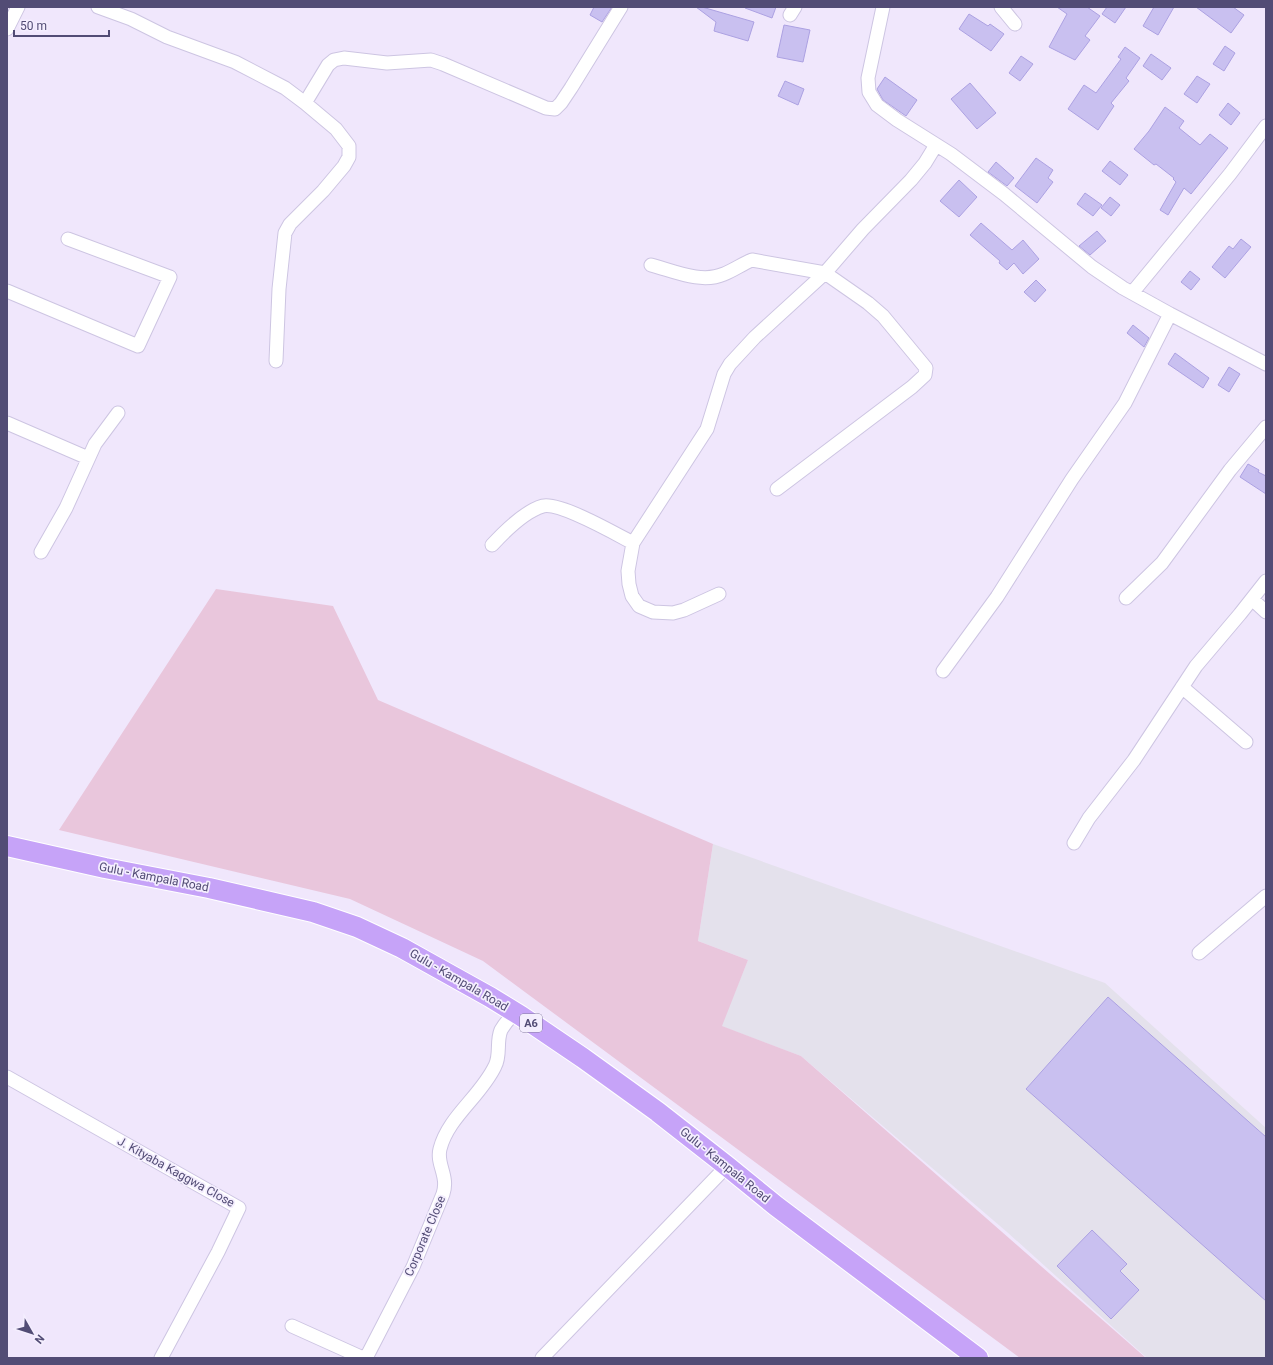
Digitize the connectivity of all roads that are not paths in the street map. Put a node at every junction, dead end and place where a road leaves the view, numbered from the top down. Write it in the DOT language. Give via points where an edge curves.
graph roads {
  1 [pos="18,7"];
  2 [pos="98,7"];
  3 [pos="621,7"];
  4 [pos="883,7"];
  5 [pos="1001,7"];
  6 [pos="1014,24"];
  7 [pos="7,29"];
  8 [pos="305,102"];
  9 [pos="1266,126"];
  10 [pos="936,145"];
  11 [pos="68,240"];
  12 [pos="651,265"];
  13 [pos="825,273"];
  14 [pos="7,291"];
  15 [pos="1132,293"];
  16 [pos="1170,314"];
  17 [pos="276,361"];
  18 [pos="1266,364"];
  19 [pos="118,413"];
  20 [pos="7,423"];
  21 [pos="1266,427"];
  22 [pos="88,458"];
  23 [pos="777,489"];
  24 [pos="634,543"];
  25 [pos="492,545"];
  26 [pos="41,552"];
  27 [pos="1266,581"];
  28 [pos="719,594"];
  29 [pos="1126,598"];
  30 [pos="1252,599"];
  31 [pos="1266,612"];
  32 [pos="943,671"];
  33 [pos="1182,687"];
  34 [pos="1246,742"];
  35 [pos="1074,843"];
  36 [pos="7,846"];
  37 [pos="1266,896"];
  38 [pos="1199,954"];
  39 [pos="521,1016"];
  40 [pos="7,1077"];
  41 [pos="728,1166"];
  42 [pos="292,1326"];
  43 [pos="161,1358"];
  44 [pos="364,1358"];
  45 [pos="542,1358"];
  46 [pos="978,1358"];
  1 -- 7 [label="street"];
  2 -- 8 [label="street" via="234,62 285,88"];
  3 -- 8 [label="street" via="571,88 555,108 546,108 431,60 387,63 344,58 334,60 328,65"];
  4 -- 10 [label="street" via="868,78 872,100"];
  5 -- 6 [label="street"];
  8 -- 17 [label="street" via="336,129 349,146 350,152 344,166 290,224 285,233"];
  9 -- 15 [label="street"];
  10 -- 13 [label="street" via="911,180"];
  10 -- 15 [label="street" via="1004,194 1092,267"];
  11 -- 14 [label="street" via="170,277 138,346"];
  12 -- 13 [label="street" via="710,278 724,275 752,260"];
  13 -- 23 [label="street" via="883,316 921,361 927,372 921,380"];
  13 -- 24 [label="street" via="755,337 730,364 724,374 707,429"];
  15 -- 16 [label="street"];
  16 -- 18 [label="street"];
  16 -- 32 [label="street" via="1125,403 1072,478 997,597"];
  19 -- 22 [label="street"];
  20 -- 22 [label="street"];
  21 -- 29 [label="street" via="1230,470 1162,563"];
  22 -- 26 [label="street" via="66,508"];
  24 -- 25 [label="street" via="562,508 543,506 510,525"];
  24 -- 28 [label="street" via="628,571 629,584 632,596 639,606 653,612 673,613"];
  27 -- 30 [label="street"];
  30 -- 31 [label="street"];
  30 -- 33 [label="street" via="1196,666"];
  33 -- 34 [label="street"];
  33 -- 35 [label="street" via="1134,760 1089,818"];
  36 -- 39 [label="main road, Gulu - Kampala Road / A6" via="313,912 402,948"];
  37 -- 38 [label="street"];
  39 -- 41 [label="main road, Gulu - Kampala Road / A6" via="658,1112"];
  39 -- 44 [label="street, Corporate Close" via="512,1016 502,1029 496,1065 442,1141 439,1152 446,1183 443,1194 413,1267"];
  40 -- 43 [label="street, J. Kityaba Kaggwa Close" via="239,1208"];
  41 -- 45 [label="street"];
  41 -- 46 [label="main road, Gulu - Kampala Road / A6" via="788,1215"];
  42 -- 44 [label="street, Corporate Close"];
}
